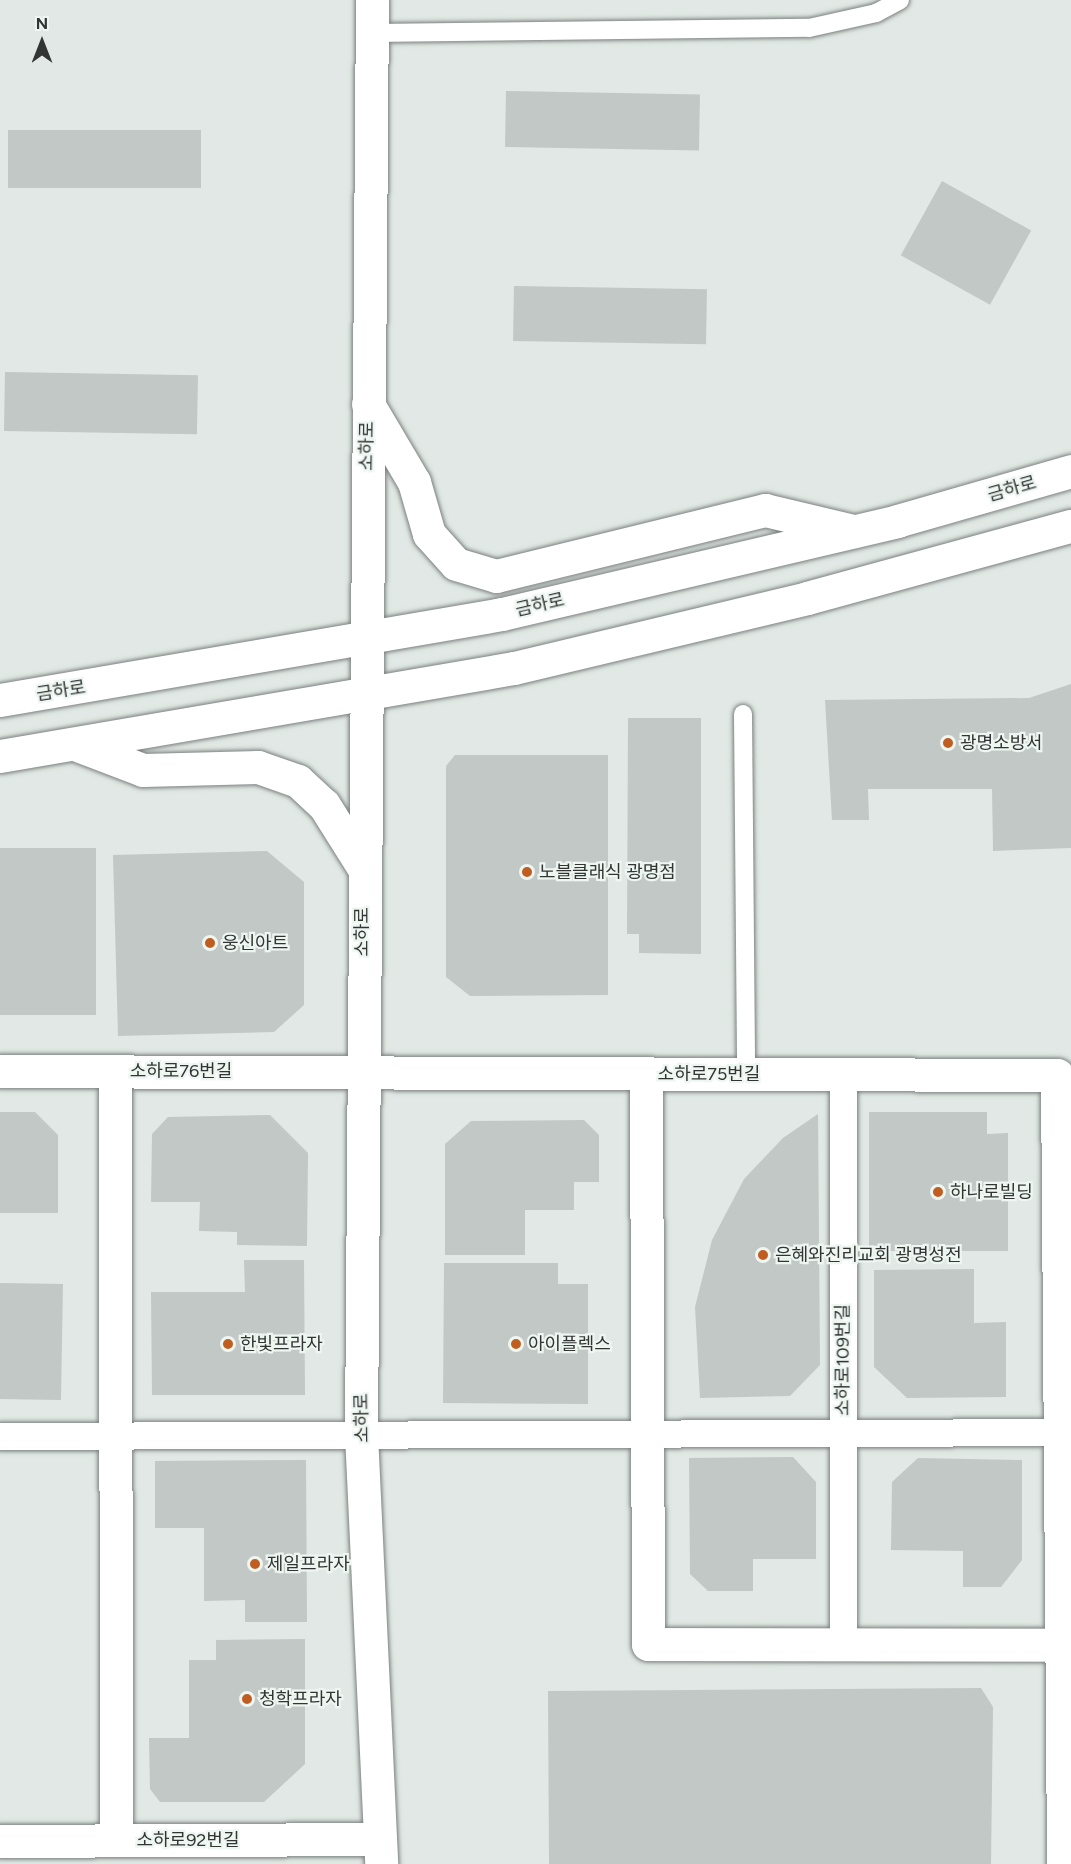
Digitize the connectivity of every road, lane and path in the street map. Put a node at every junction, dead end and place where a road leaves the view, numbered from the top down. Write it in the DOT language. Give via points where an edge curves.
graph roads {
  1 [pos="372,0"];
  2 [pos="900,0"];
  3 [pos="373,33"];
  4 [pos="368,404"];
  5 [pos="1071,471"];
  6 [pos="1071,526"];
  7 [pos="854,531"];
  8 [pos="365,640"];
  9 [pos="364,694"];
  10 [pos="0,700"];
  11 [pos="743,714"];
  12 [pos="75,744"];
  13 [pos="0,756"];
  14 [pos="363,867"];
  15 [pos="0,1071"];
  16 [pos="115,1071"];
  17 [pos="361,1072"];
  18 [pos="646,1073"];
  19 [pos="746,1074"];
  20 [pos="843,1074"];
  21 [pos="1064,1075"];
  22 [pos="1065,1432"];
  23 [pos="647,1433"];
  24 [pos="843,1433"];
  25 [pos="361,1434"];
  26 [pos="0,1436"];
  27 [pos="115,1436"];
  28 [pos="843,1645"];
  29 [pos="1061,1645"];
  30 [pos="116,1840"];
  31 [pos="0,1841"];
  32 [pos="379,1851"];
  33 [pos="1063,1864"];
  1 -- 3 [label="street, 소하로"];
  2 -- 3 [label="lane" via="876,13 808,28"];
  3 -- 4 [label="street, 소하로"];
  4 -- 7 [label="street" via="414,482 429,534 456,564 495,576 765,510"];
  4 -- 8 [label="street, 소하로"];
  5 -- 7 [label="street, 금하로"];
  6 -- 9 [label="street" via="807,598 514,668"];
  7 -- 8 [label="street, 금하로" via="502,614"];
  8 -- 9 [label="street, 소하로"];
  8 -- 10 [label="street, 금하로"];
  9 -- 12 [label="street"];
  9 -- 14 [label="street, 소하로"];
  11 -- 19 [label="lane"];
  12 -- 13 [label="street"];
  12 -- 14 [label="street" via="143,770 258,767 298,781 324,805"];
  14 -- 17 [label="street, 소하로"];
  15 -- 16 [label="street, 소하로76번길"];
  16 -- 17 [label="street, 소하로76번길"];
  16 -- 27 [label="street"];
  17 -- 18 [label="street, 소하로75번길"];
  17 -- 25 [label="street, 소하로"];
  18 -- 19 [label="street, 소하로75번길"];
  18 -- 23 [label="street"];
  19 -- 20 [label="street, 소하로75번길"];
  20 -- 21 [label="street, 소하로75번길"];
  20 -- 24 [label="street, 소하로109번길"];
  21 -- 22 [label="street"];
  22 -- 24 [label="street"];
  22 -- 29 [label="street"];
  23 -- 24 [label="street"];
  23 -- 25 [label="street"];
  23 -- 28 [label="street" via="648,1644"];
  24 -- 28 [label="street, 소하로109번길"];
  25 -- 27 [label="street"];
  25 -- 32 [label="street, 소하로"];
  26 -- 27 [label="street"];
  27 -- 30 [label="street"];
  28 -- 29 [label="street"];
  29 -- 33 [label="street"];
  30 -- 31 [label="street, 소하로92번길"];
  30 -- 32 [label="street, 소하로92번길"];
}
